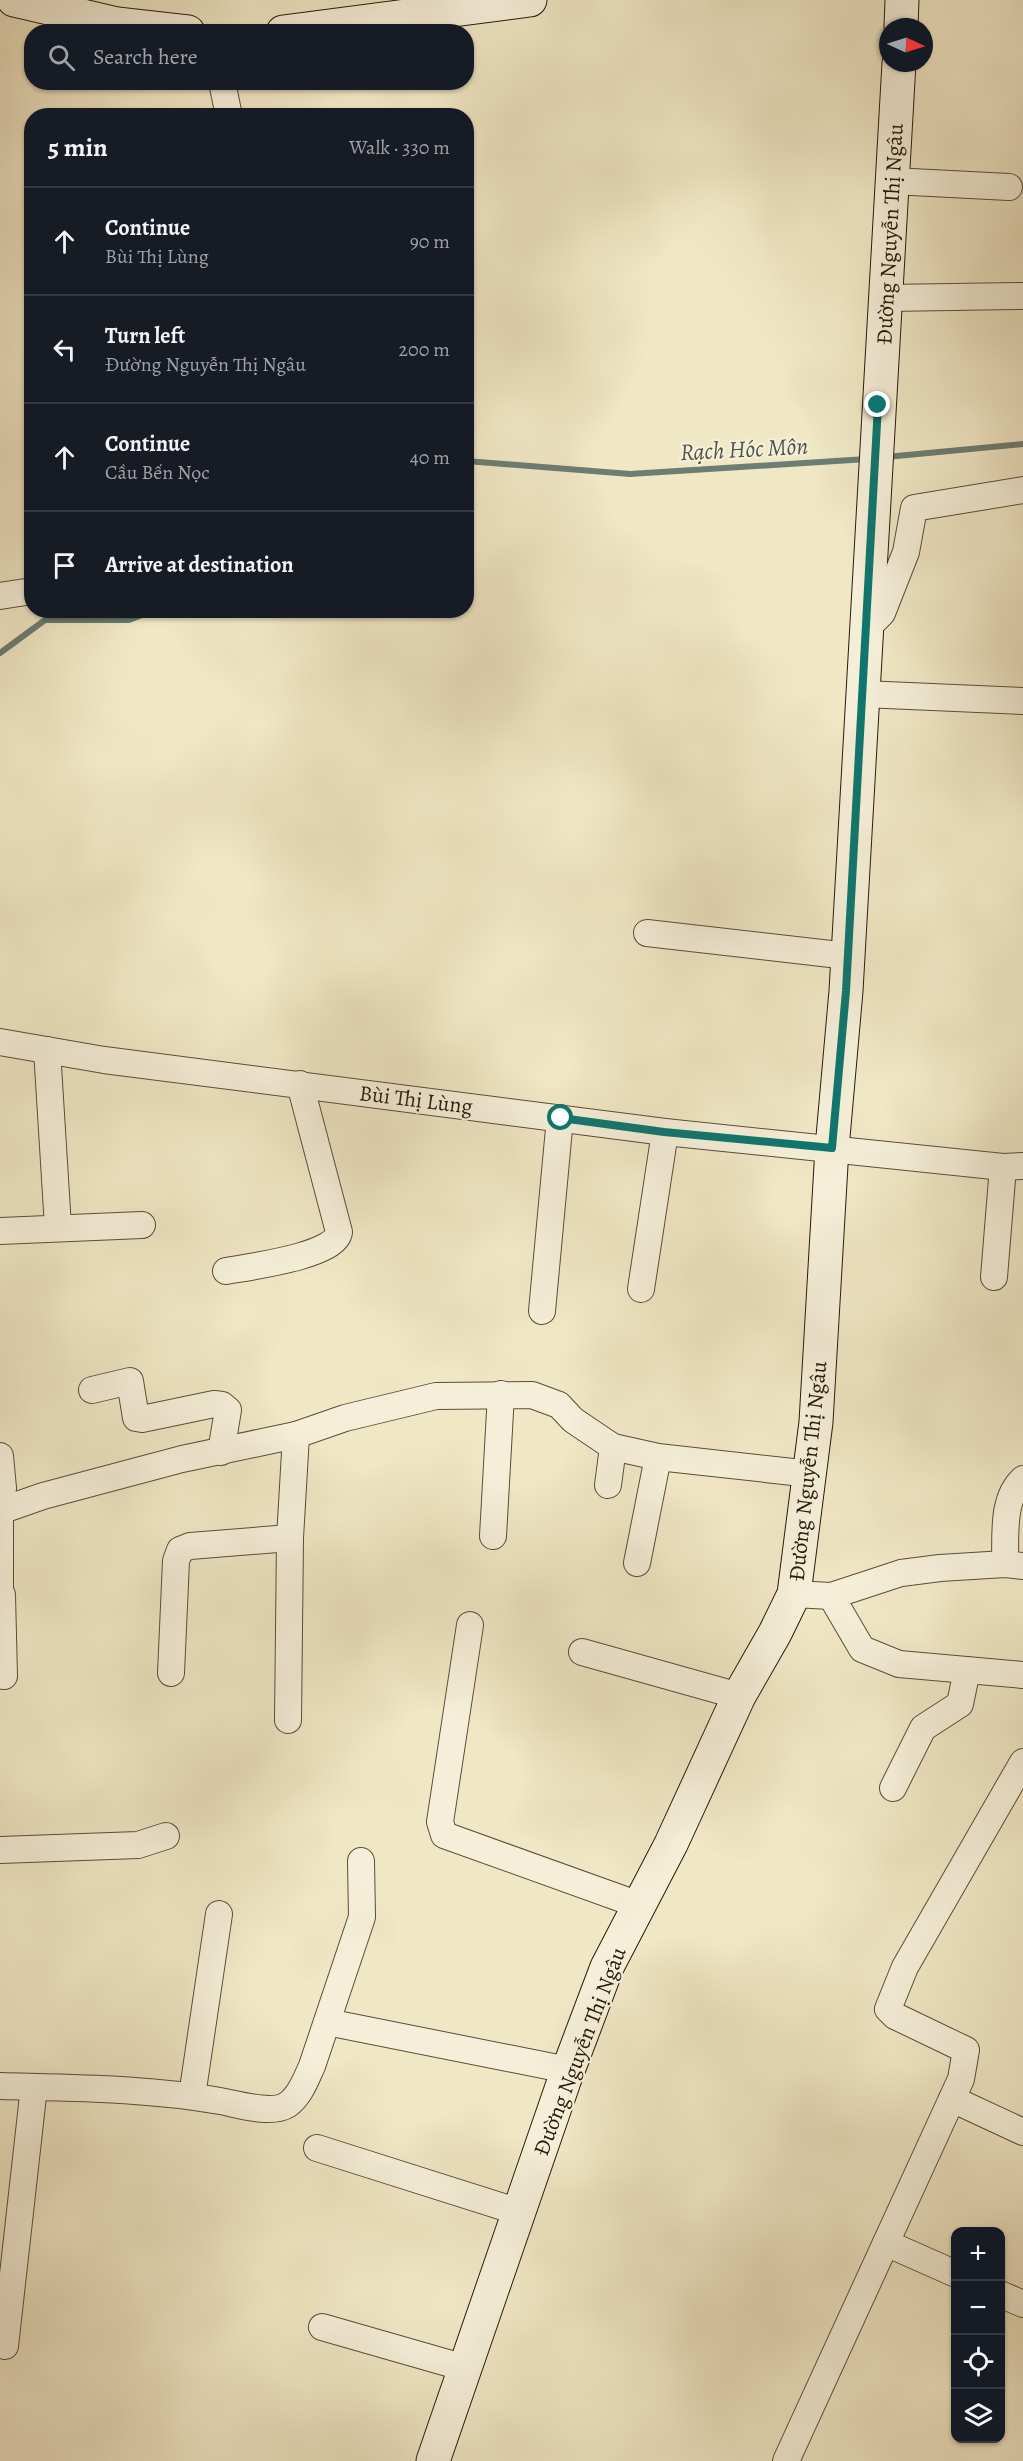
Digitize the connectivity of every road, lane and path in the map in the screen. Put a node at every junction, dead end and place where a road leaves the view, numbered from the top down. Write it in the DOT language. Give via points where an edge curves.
graph roads {
  1 [pos="14,0"];
  2 [pos="530,0"];
  3 [pos="902,0"];
  4 [pos="472,4"];
  5 [pos="901,18"];
  6 [pos="117,24"];
  7 [pos="337,24"];
  8 [pos="898,72"];
  9 [pos="224,90"];
  10 [pos="228,108"];
  11 [pos="892,181"];
  12 [pos="1009,187"];
  13 [pos="1023,296"];
  14 [pos="886,298"];
  15 [pos="1023,490"];
  16 [pos="24,592"];
  17 [pos="0,596"];
  18 [pos="865,630"];
  19 [pos="863,694"];
  20 [pos="1023,701"];
  21 [pos="646,933"];
  22 [pos="848,956"];
  23 [pos="0,1042"];
  24 [pos="47,1050"];
  25 [pos="300,1084"];
  26 [pos="561,1118"];
  27 [pos="664,1132"];
  28 [pos="832,1148"];
  29 [pos="1013,1166"];
  30 [pos="142,1225"];
  31 [pos="58,1227"];
  32 [pos="0,1231"];
  33 [pos="226,1271"];
  34 [pos="993,1277"];
  35 [pos="641,1289"];
  36 [pos="542,1311"];
  37 [pos="92,1390"];
  38 [pos="501,1394"];
  39 [pos="296,1435"];
  40 [pos="613,1447"];
  41 [pos="220,1452"];
  42 [pos="0,1456"];
  43 [pos="658,1457"];
  44 [pos="811,1474"];
  45 [pos="1023,1479"];
  46 [pos="608,1485"];
  47 [pos="0,1512"];
  48 [pos="493,1536"];
  49 [pos="290,1538"];
  50 [pos="637,1563"];
  51 [pos="1014,1565"];
  52 [pos="794,1594"];
  53 [pos="1,1595"];
  54 [pos="831,1596"];
  55 [pos="470,1625"];
  56 [pos="582,1652"];
  57 [pos="967,1670"];
  58 [pos="171,1673"];
  59 [pos="1023,1675"];
  60 [pos="3,1676"];
  61 [pos="739,1696"];
  62 [pos="288,1720"];
  63 [pos="1023,1762"];
  64 [pos="893,1788"];
  65 [pos="166,1836"];
  66 [pos="0,1850"];
  67 [pos="361,1862"];
  68 [pos="639,1905"];
  69 [pos="219,1914"];
  70 [pos="327,2022"];
  71 [pos="568,2070"];
  72 [pos="0,2086"];
  73 [pos="34,2087"];
  74 [pos="192,2096"];
  75 [pos="952,2099"];
  76 [pos="1023,2132"];
  77 [pos="317,2148"];
  78 [pos="519,2212"];
  79 [pos="886,2243"];
  80 [pos="951,2272"];
  81 [pos="1005,2296"];
  82 [pos="1023,2304"];
  83 [pos="322,2327"];
  84 [pos="6,2346"];
  85 [pos="465,2368"];
  86 [pos="790,2460"];
  87 [pos="433,2461"];
  1 -- 6 [label="main road"];
  2 -- 4 [label="main road"];
  3 -- 5 [label="main road"];
  4 -- 7 [label="main road"];
  8 -- 11 [label="main road, Đường Nguyễn Thị Ngâu"];
  9 -- 10 [label="street"];
  11 -- 12 [label="street"];
  11 -- 14 [label="main road, Đường Nguyễn Thị Ngâu"];
  13 -- 14 [label="street"];
  14 -- 18 [label="main road, Đường Nguyễn Thị Ngâu"];
  15 -- 18 [label="street" via="914,508 906,552 882,613"];
  16 -- 17 [label="street"];
  18 -- 19 [label="main road, Đường Nguyễn Thị Ngâu"];
  19 -- 20 [label="street"];
  19 -- 22 [label="main road, Đường Nguyễn Thị Ngâu"];
  21 -- 22 [label="street"];
  22 -- 28 [label="main road, Đường Nguyễn Thị Ngâu"];
  23 -- 24 [label="street, Bùi Thị Lùng"];
  24 -- 25 [label="street, Bùi Thị Lùng"];
  24 -- 31 [label="street"];
  25 -- 26 [label="street, Bùi Thị Lùng"];
  25 -- 33 [label="street" via="338,1239 304,1255"];
  26 -- 27 [label="street, Bùi Thị Lùng"];
  26 -- 36 [label="street"];
  27 -- 28 [label="street, Bùi Thị Lùng"];
  27 -- 35 [label="street"];
  28 -- 29 [label="street, Bùi Thị Lùng"];
  28 -- 44 [label="main road, Đường Nguyễn Thị Ngâu"];
  29 -- 34 [label="street"];
  30 -- 31 [label="street"];
  31 -- 32 [label="street"];
  37 -- 41 [label="street" via="130,1381 136,1418 142,1419 214,1404 222,1406 228,1410"];
  38 -- 39 [label="street" via="436,1396 345,1418"];
  38 -- 40 [label="street" via="532,1395 559,1405 573,1420"];
  38 -- 48 [label="street"];
  39 -- 41 [label="street"];
  39 -- 49 [label="street"];
  40 -- 43 [label="street"];
  40 -- 46 [label="street"];
  41 -- 47 [label="street" via="67,1490"];
  42 -- 47 [label="street"];
  43 -- 44 [label="street"];
  43 -- 50 [label="street"];
  44 -- 52 [label="main road, Đường Nguyễn Thị Ngâu"];
  45 -- 51 [label="street" via="1015,1487 1008,1507"];
  47 -- 53 [label="street"];
  49 -- 58 [label="street" via="180,1550 176,1561"];
  49 -- 62 [label="street"];
  51 -- 54 [label="street" via="901,1573"];
  52 -- 54 [label="street"];
  52 -- 61 [label="main road, Đường Nguyễn Thị Ngâu"];
  53 -- 60 [label="street"];
  54 -- 57 [label="street" via="862,1648 899,1664"];
  55 -- 68 [label="street" via="440,1822 444,1835"];
  56 -- 61 [label="street"];
  57 -- 59 [label="street"];
  57 -- 64 [label="street" via="960,1704 923,1728"];
  61 -- 68 [label="main road, Đường Nguyễn Thị Ngâu"];
  63 -- 75 [label="street" via="905,1967 888,2009 932,2036 966,2050 961,2079"];
  65 -- 66 [label="street" via="138,1845"];
  67 -- 70 [label="street" via="362,1917"];
  68 -- 71 [label="main road, Đường Nguyễn Thị Ngâu" via="607,1967"];
  69 -- 74 [label="street"];
  70 -- 71 [label="street"];
  70 -- 74 [label="street" via="302,2088 287,2105 271,2108"];
  71 -- 78 [label="main road, Đường Nguyễn Thị Ngâu"];
  72 -- 73 [label="street"];
  73 -- 74 [label="street"];
  73 -- 84 [label="street"];
  75 -- 76 [label="street"];
  75 -- 79 [label="street"];
  77 -- 78 [label="street"];
  78 -- 85 [label="main road, Đường Nguyễn Thị Ngâu"];
  79 -- 80 [label="street"];
  79 -- 86 [label="street"];
  81 -- 82 [label="street"];
  83 -- 85 [label="street"];
  85 -- 87 [label="main road, Đường Nguyễn Thị Ngâu"];
}
